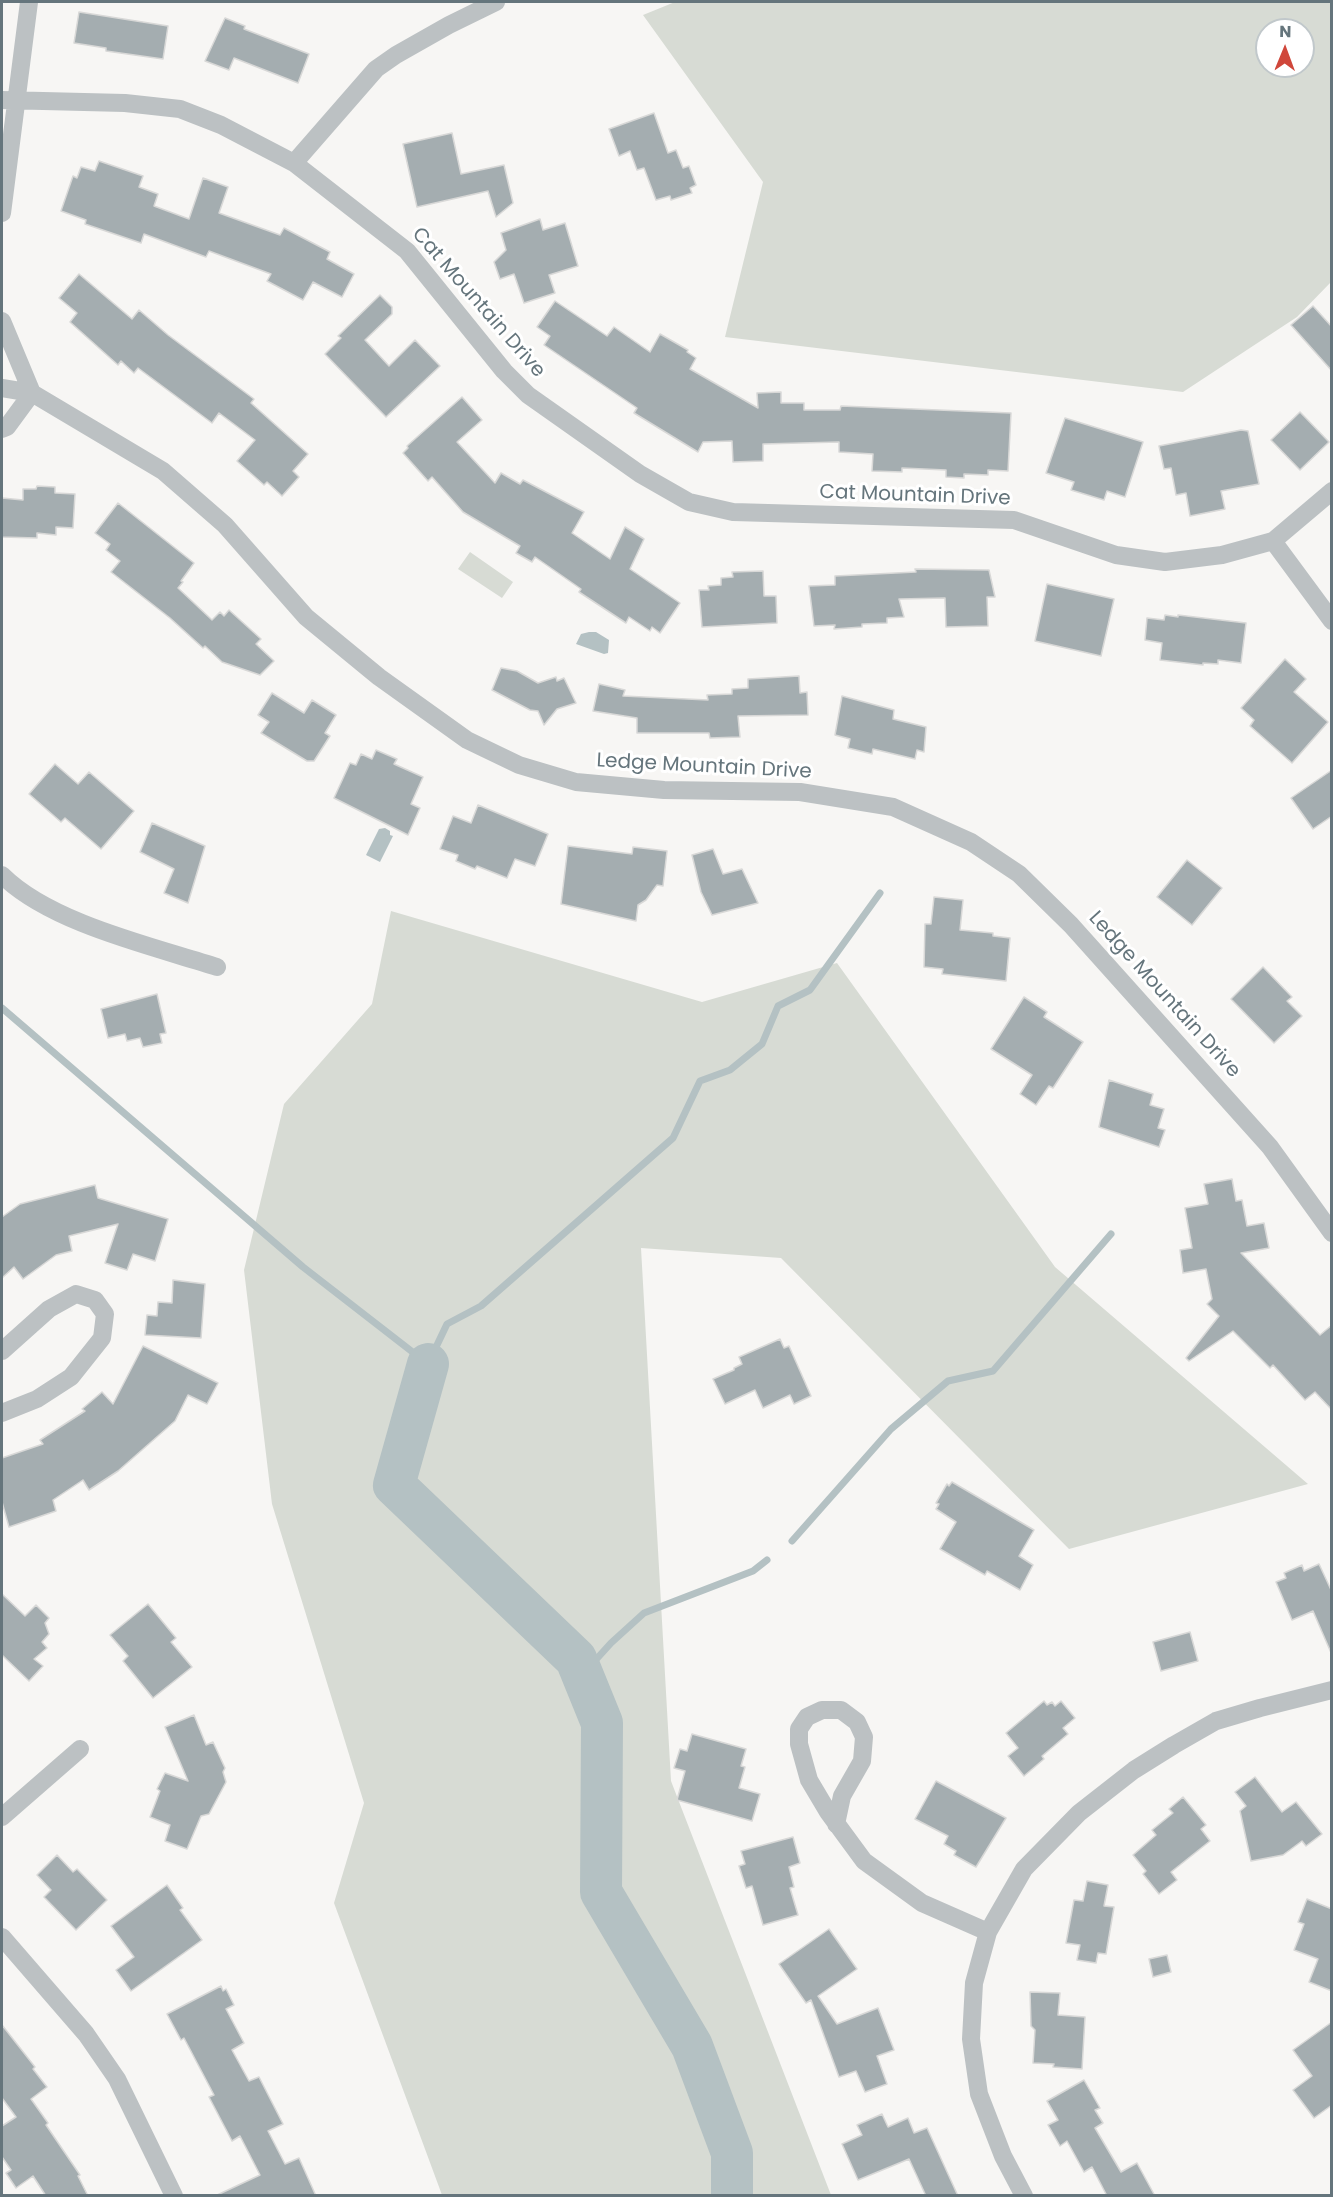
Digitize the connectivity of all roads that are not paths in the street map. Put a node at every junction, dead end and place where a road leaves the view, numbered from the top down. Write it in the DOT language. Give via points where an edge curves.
graph roads {
  1 [pos="29,2"];
  2 [pos="495,2"];
  3 [pos="9,101"];
  4 [pos="294,164"];
  5 [pos="2,213"];
  6 [pos="2,321"];
  7 [pos="2,388"];
  8 [pos="32,393"];
  9 [pos="2,429"];
  10 [pos="1332,490"];
  11 [pos="1273,541"];
  12 [pos="1332,621"];
  13 [pos="2,875"];
  14 [pos="217,967"];
  15 [pos="1332,1233"];
  16 [pos="2,1351"];
  17 [pos="2,1413"];
  18 [pos="1332,1690"];
  19 [pos="80,1749"];
  20 [pos="2,1817"];
  21 [pos="836,1824"];
  22 [pos="988,1932"];
  23 [pos="2,1937"];
  24 [pos="174,2196"];
  25 [pos="1024,2196"];
  1 -- 3 [label="street"];
  2 -- 4 [label="street" via="376,69"];
  3 -- 4 [label="street, Cat Mountain Drive" via="125,103 180,109 221,125"];
  3 -- 5 [label="street"];
  4 -- 11 [label="street, Cat Mountain Drive" via="407,251 528,395 640,474 689,502 733,512 1014,520 1116,555 1165,562 1222,555"];
  6 -- 8 [label="street"];
  7 -- 8 [label="street"];
  8 -- 9 [label="street"];
  8 -- 15 [label="street, Ledge Mountain Drive" via="163,471 225,525 306,617 379,677 467,740 519,765 576,782 664,790 800,792 893,807 971,842 1018,874 1071,925 1270,1147"];
  10 -- 11 [label="street, Cat Mountain Drive"];
  11 -- 12 [label="street"];
  13 -- 14 [label="street" via="47,908"];
  16 -- 17 [label="street" via="49,1309 75,1294 95,1300 105,1314 102,1338 71,1377 37,1399"];
  18 -- 22 [label="street" via="1216,1721 1134,1770 1079,1813 1024,1869"];
  19 -- 20 [label="street"];
  21 -- 21 [label="street" via="809,1780 799,1744 799,1729 807,1717 822,1710 841,1710 857,1722 864,1737 862,1761 842,1796"];
  21 -- 22 [label="street" via="864,1861 922,1902"];
  22 -- 25 [label="street" via="974,1983 971,2039 979,2094 1003,2156"];
  23 -- 24 [label="street" via="87,2034 117,2079"];
}
